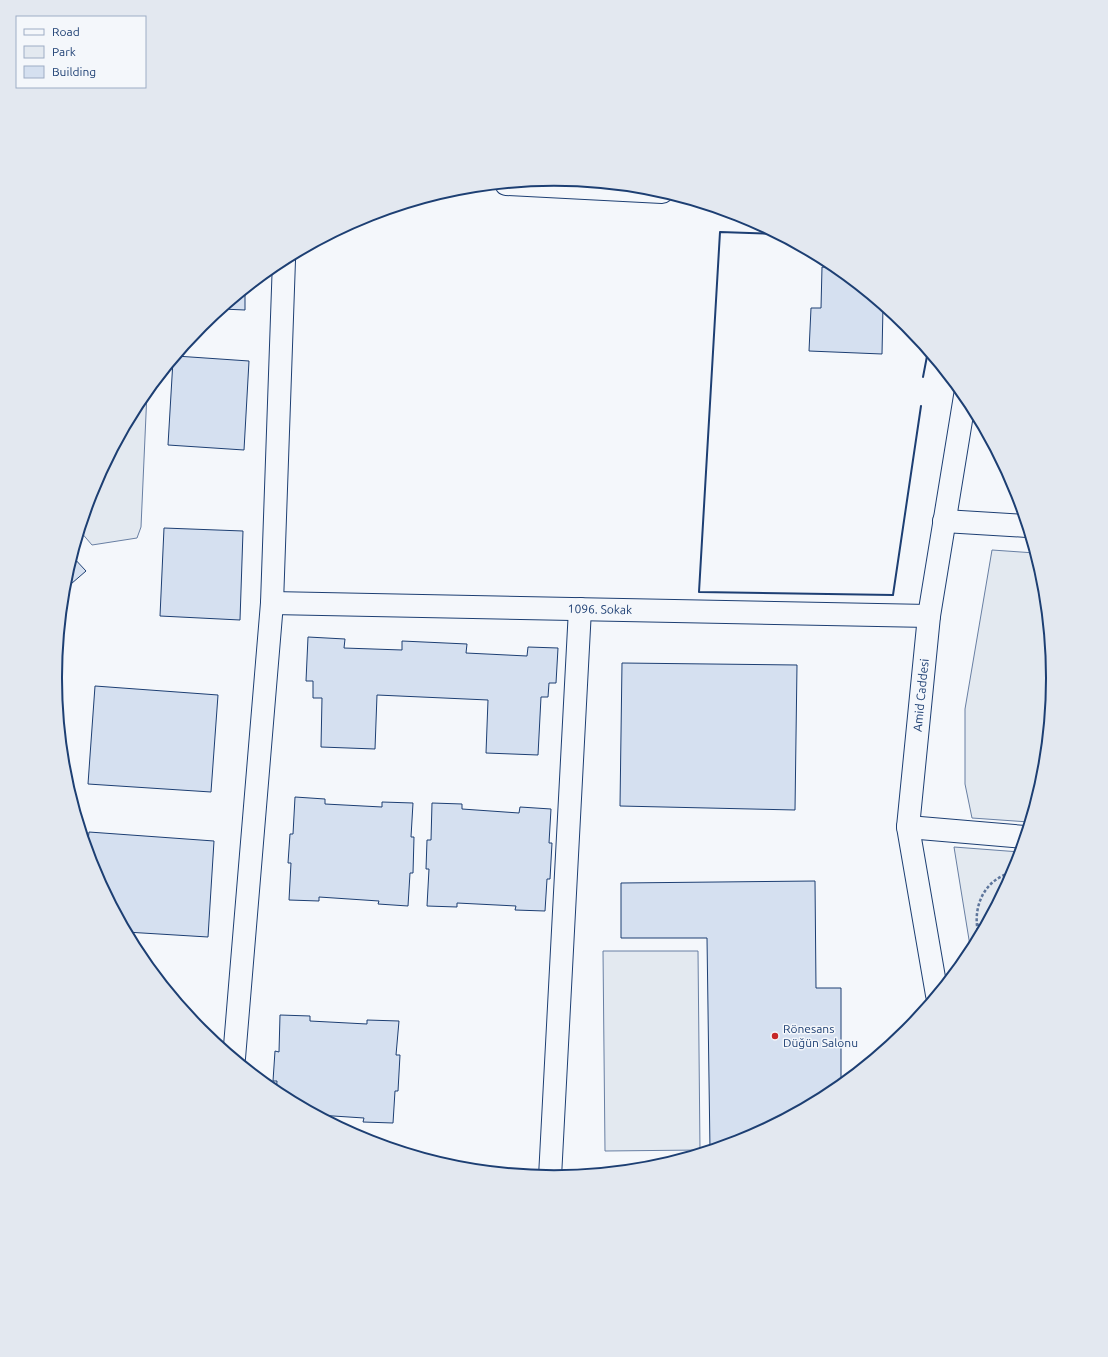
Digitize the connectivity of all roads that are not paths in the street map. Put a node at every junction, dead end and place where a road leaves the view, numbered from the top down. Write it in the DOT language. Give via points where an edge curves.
graph roads {
  1 [pos="550,186"];
  2 [pos="588,188"];
  3 [pos="284,267"];
  4 [pos="963,406"];
  5 [pos="944,520"];
  6 [pos="1022,526"];
  7 [pos="272,603"];
  8 [pos="580,609"];
  9 [pos="929,616"];
  10 [pos="908,827"];
  11 [pos="1020,836"];
  12 [pos="936,988"];
  13 [pos="235,1052"];
  14 [pos="550,1170"];
  1 -- 2 [label="street"];
  3 -- 7 [label="street"];
  4 -- 5 [label="street, Amid Caddesi"];
  5 -- 6 [label="street"];
  5 -- 9 [label="street, Amid Caddesi"];
  7 -- 8 [label="street, 1096. Sokak"];
  7 -- 13 [label="street"];
  8 -- 9 [label="street, 1096. Sokak"];
  8 -- 14 [label="street"];
  9 -- 10 [label="street, Amid Caddesi"];
  10 -- 11 [label="street"];
  10 -- 12 [label="street, Amid Caddesi"];
}
